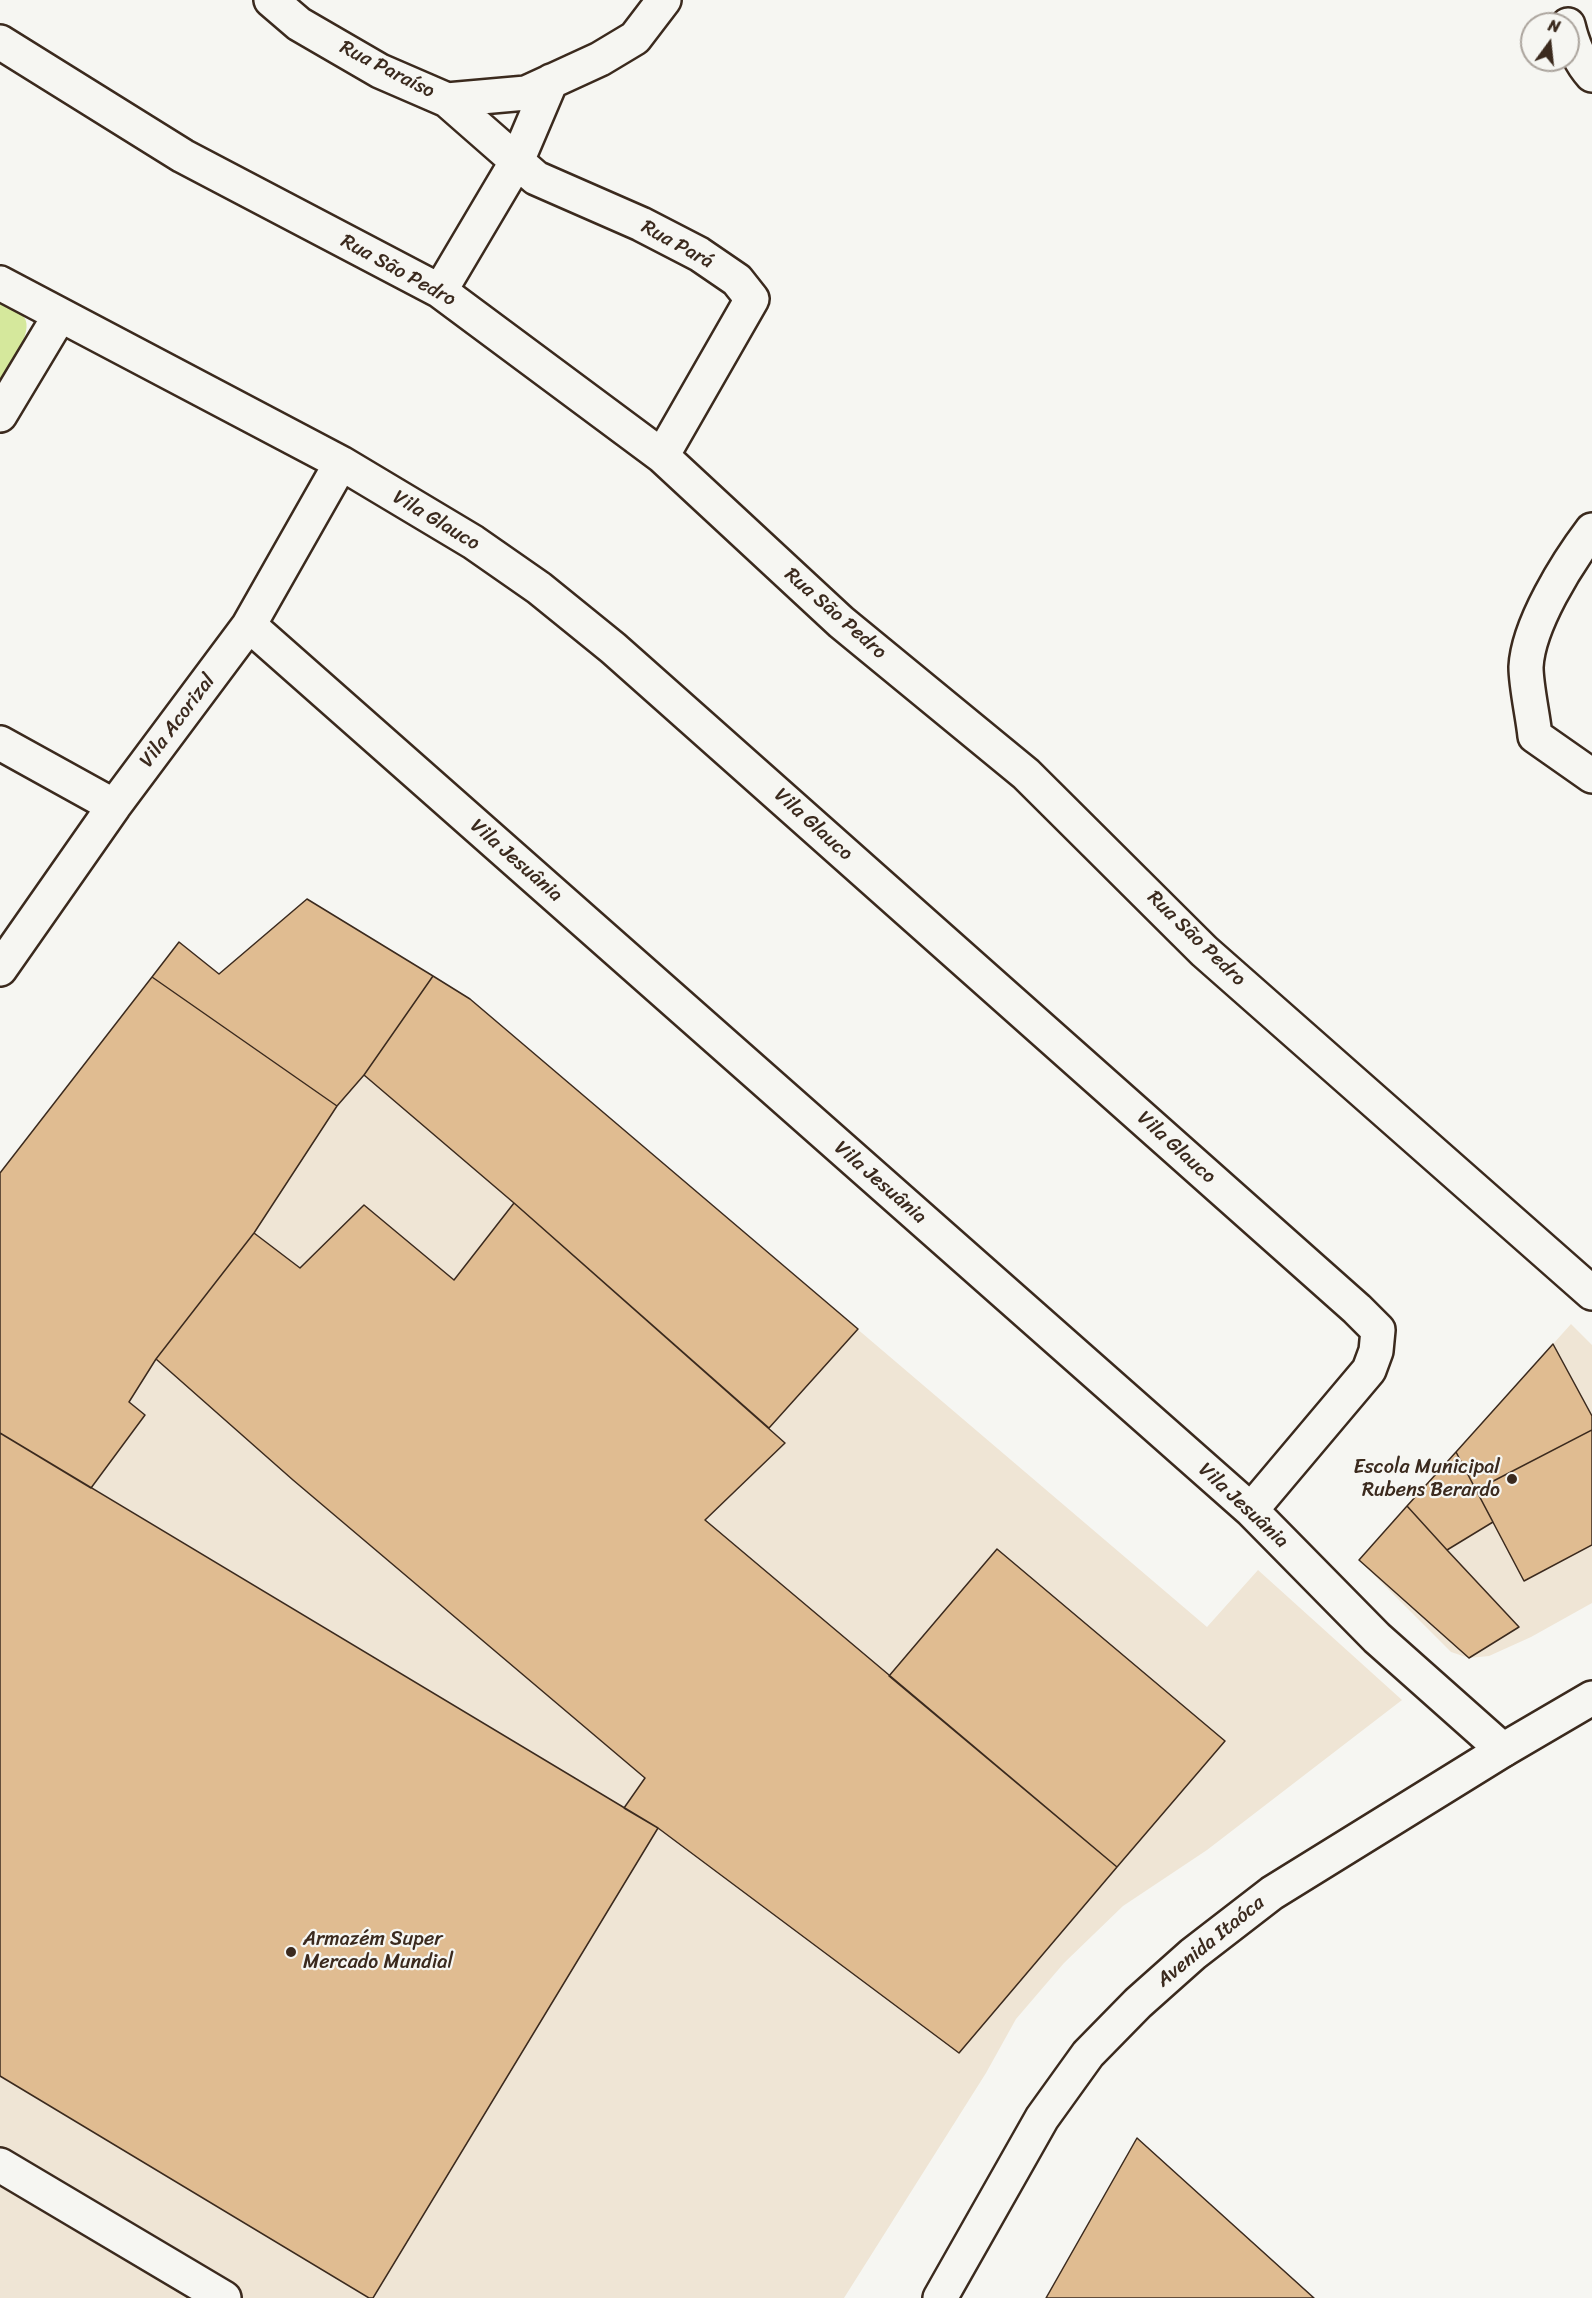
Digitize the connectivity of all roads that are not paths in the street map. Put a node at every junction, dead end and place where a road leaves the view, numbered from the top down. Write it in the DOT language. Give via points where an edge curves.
graph roads {
  1 [pos="271,0"];
  2 [pos="664,0"];
  3 [pos="0,42"];
  4 [pos="1580,53"];
  5 [pos="1592,75"];
  6 [pos="551,81"];
  7 [pos="447,100"];
  8 [pos="517,161"];
  9 [pos="0,283"];
  10 [pos="440,291"];
  11 [pos="60,315"];
  12 [pos="0,415"];
  13 [pos="662,456"];
  14 [pos="341,463"];
  15 [pos="1592,530"];
  16 [pos="249,625"];
  17 [pos="0,743"];
  18 [pos="1592,776"];
  19 [pos="114,806"];
  20 [pos="0,969"];
  21 [pos="1592,1293"];
  22 [pos="1251,1510"];
  23 [pos="1592,1698"];
  24 [pos="1503,1750"];
  25 [pos="0,2165"];
  26 [pos="224,2298"];
  27 [pos="940,2298"];
  1 -- 7 [label="street, Rua Paraíso" via="299,24 380,71"];
  2 -- 6 [label="street, Rua Paraíso" via="635,38"];
  3 -- 10 [label="street, Rua São Pedro" via="183,156"];
  4 -- 5 [label="street"];
  6 -- 7 [label="street, Rua Paraíso" via="526,93"];
  6 -- 8 [label="street"];
  7 -- 8 [label="street, Rua Pará"];
  8 -- 10 [label="street"];
  8 -- 13 [label="street, Rua Pará" via="536,178 699,254 736,280 752,298"];
  9 -- 11 [label="street, Vila Glauco"];
  10 -- 13 [label="street, Rua São Pedro"];
  11 -- 12 [label="street"];
  11 -- 14 [label="street, Vila Glauco"];
  13 -- 21 [label="street, Rua São Pedro" via="841,622 1026,774 1204,951"];
  14 -- 16 [label="street, Vila Acorizal"];
  14 -- 22 [label="street, Vila Glauco" via="473,542 539,588 613,648 1378,1330 1369,1370"];
  15 -- 18 [label="street" via="1574,554 1535,628 1526,667 1535,736"];
  16 -- 19 [label="street, Vila Acorizal"];
  16 -- 22 [label="street, Vila Jesuânia"];
  17 -- 19 [label="street"];
  19 -- 20 [label="street, Vila Acorizal"];
  22 -- 24 [label="street, Vila Jesuânia" via="1377,1638"];
  23 -- 24 [label="street, Avenida Itaóca"];
  24 -- 27 [label="street, Avenida Itaóca" via="1272,1893 1192,1954 1138,2002 1088,2054 1042,2118"];
  25 -- 26 [label="street"];
}
